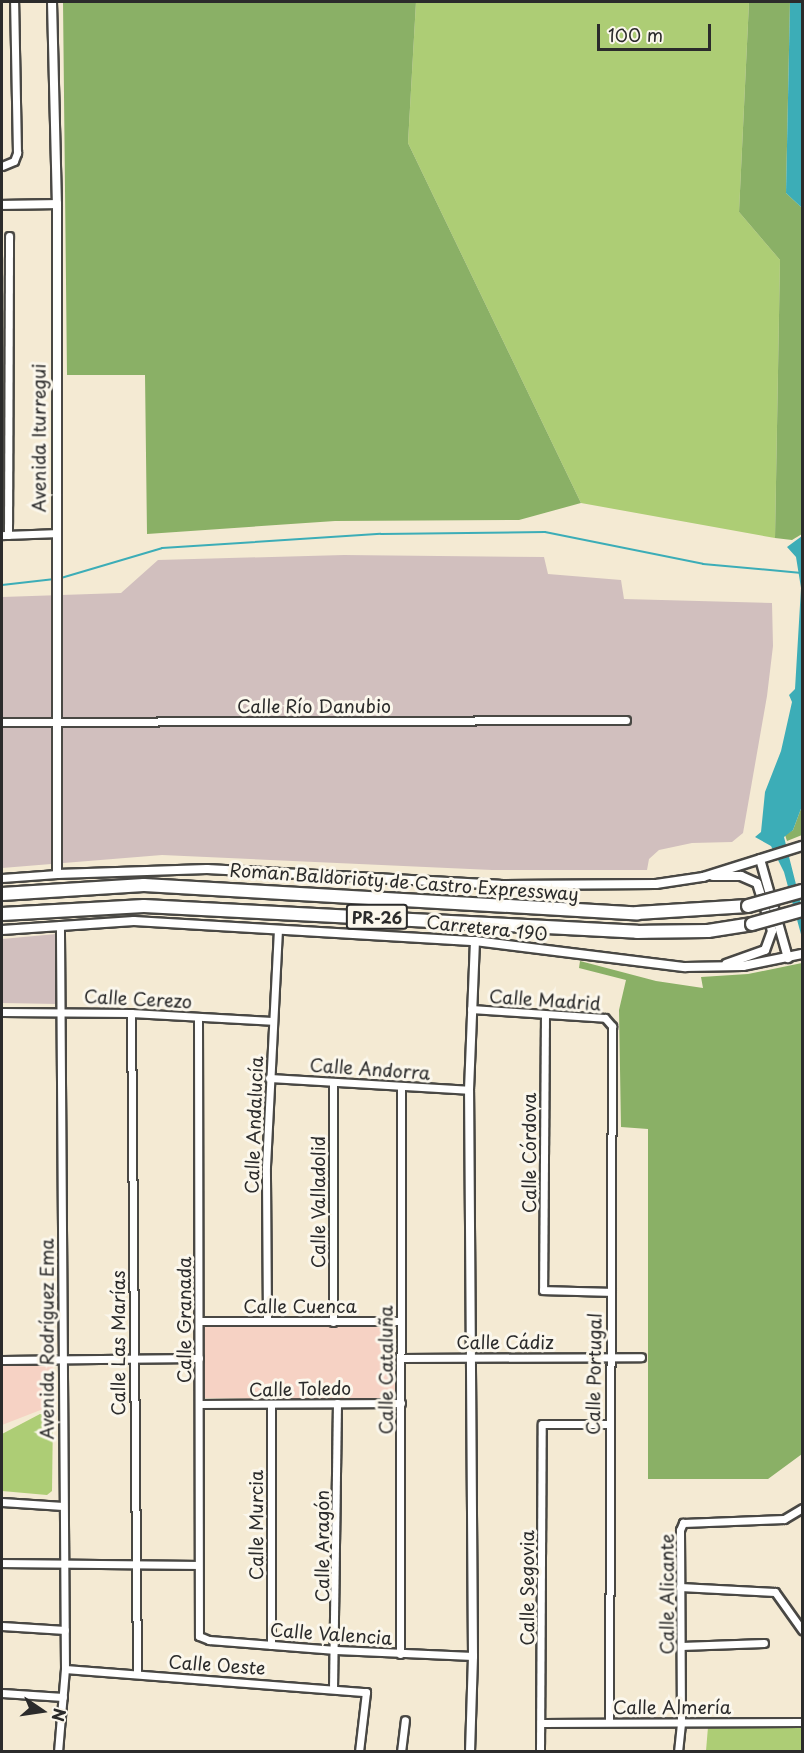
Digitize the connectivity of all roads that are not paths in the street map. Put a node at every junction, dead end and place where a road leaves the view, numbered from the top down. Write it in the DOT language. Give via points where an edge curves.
graph roads {
  1 [pos="14,2"];
  2 [pos="52,2"];
  3 [pos="2,166"];
  4 [pos="2,204"];
  5 [pos="57,204"];
  6 [pos="9,236"];
  7 [pos="5,249"];
  8 [pos="5,321"];
  9 [pos="5,392"];
  10 [pos="5,463"];
  11 [pos="56,533"];
  12 [pos="5,535"];
  13 [pos="626,720"];
  14 [pos="2,722"];
  15 [pos="56,722"];
  16 [pos="799,847"];
  17 [pos="757,860"];
  18 [pos="57,874"];
  19 [pos="703,877"];
  20 [pos="2,878"];
  21 [pos="802,891"];
  22 [pos="2,894"];
  23 [pos="802,910"];
  24 [pos="2,914"];
  25 [pos="60,926"];
  26 [pos="2,930"];
  27 [pos="278,930"];
  28 [pos="475,941"];
  29 [pos="795,956"];
  30 [pos="714,968"];
  31 [pos="471,1009"];
  32 [pos="61,1011"];
  33 [pos="2,1012"];
  34 [pos="131,1013"];
  35 [pos="545,1015"];
  36 [pos="198,1017"];
  37 [pos="272,1021"];
  38 [pos="612,1026"];
  39 [pos="269,1078"];
  40 [pos="333,1082"];
  41 [pos="400,1086"];
  42 [pos="469,1090"];
  43 [pos="611,1292"];
  44 [pos="199,1321"];
  45 [pos="267,1321"];
  46 [pos="400,1321"];
  47 [pos="333,1322"];
  48 [pos="609,1357"];
  49 [pos="640,1357"];
  50 [pos="199,1358"];
  51 [pos="401,1358"];
  52 [pos="472,1358"];
  53 [pos="62,1359"];
  54 [pos="133,1359"];
  55 [pos="2,1360"];
  56 [pos="337,1403"];
  57 [pos="401,1403"];
  58 [pos="200,1404"];
  59 [pos="271,1405"];
  60 [pos="608,1424"];
  61 [pos="2,1502"];
  62 [pos="63,1506"];
  63 [pos="802,1509"];
  64 [pos="2,1563"];
  65 [pos="198,1565"];
  66 [pos="64,1566"];
  67 [pos="133,1566"];
  68 [pos="680,1587"];
  69 [pos="199,1624"];
  70 [pos="2,1626"];
  71 [pos="802,1629"];
  72 [pos="65,1630"];
  73 [pos="764,1643"];
  74 [pos="271,1645"];
  75 [pos="681,1646"];
  76 [pos="336,1650"];
  77 [pos="400,1654"];
  78 [pos="473,1656"];
  79 [pos="65,1670"];
  80 [pos="137,1673"];
  81 [pos="333,1689"];
  82 [pos="2,1693"];
  83 [pos="63,1697"];
  84 [pos="405,1720"];
  85 [pos="609,1722"];
  86 [pos="681,1722"];
  87 [pos="802,1722"];
  88 [pos="541,1723"];
  89 [pos="58,1752"];
  90 [pos="359,1752"];
  91 [pos="401,1752"];
  92 [pos="470,1752"];
  93 [pos="540,1752"];
  94 [pos="678,1752"];
  1 -- 3 [label="street" via="17,153 14,162"];
  2 -- 5 [label="street, Avenida Iturregui"];
  4 -- 5 [label="street"];
  5 -- 11 [label="street, Avenida Iturregui"];
  6 -- 7 [label="street"];
  7 -- 8 [label="street"];
  8 -- 9 [label="street"];
  9 -- 10 [label="street"];
  10 -- 12 [label="street"];
  11 -- 12 [label="street"];
  11 -- 15 [label="street, Avenida Iturregui"];
  13 -- 15 [label="street, Calle Río Danubio"];
  14 -- 15 [label="street, Calle Río Danubio"];
  15 -- 18 [label="street, Avenida Iturregui"];
  16 -- 17 [label="street"];
  17 -- 19 [label="street"];
  17 -- 29 [label="street, Carretera 190"];
  18 -- 19 [label="street" via="207,869 500,885 656,884"];
  18 -- 20 [label="street"];
  19 -- 30 [label="street" via="741,876 757,883 772,931 765,950"];
  21 -- 22 [label="highway, Roman Baldorioty de Castro Expressway / PR-26, bridge" via="748,906 645,914 144,885"];
  23 -- 24 [label="highway, Roman Baldorioty de Castro Expressway / PR-26, bridge" via="752,924 700,931 637,932 144,906"];
  25 -- 26 [label="street, Carretera 190"];
  25 -- 27 [label="street, Carretera 190" via="134,921"];
  25 -- 32 [label="street, Avenida Rodríguez Ema"];
  27 -- 28 [label="street, Carretera 190"];
  27 -- 37 [label="street, Calle Andalucía"];
  28 -- 30 [label="street, Carretera 190"];
  28 -- 31 [label="street"];
  29 -- 30 [label="street, Carretera 190"];
  31 -- 35 [label="street, Calle Madrid"];
  31 -- 42 [label="street"];
  32 -- 33 [label="street, Calle Cerezo"];
  32 -- 34 [label="street, Calle Cerezo"];
  32 -- 53 [label="street, Avenida Rodríguez Ema"];
  34 -- 36 [label="street, Calle Cerezo"];
  34 -- 54 [label="street, Calle Las Marías"];
  35 -- 38 [label="street, Calle Madrid" via="605,1018"];
  35 -- 43 [label="street, Calle Córdova" via="543,1290"];
  36 -- 37 [label="street, Calle Cerezo"];
  36 -- 44 [label="street, Calle Granada"];
  37 -- 39 [label="street, Calle Andalucía"];
  38 -- 43 [label="street, Calle Portugal"];
  39 -- 40 [label="street, Calle Andorra"];
  39 -- 45 [label="street, Calle Andalucía"];
  40 -- 41 [label="street, Calle Andorra"];
  40 -- 47 [label="street, Calle Valladolid"];
  41 -- 42 [label="street, Calle Andorra"];
  41 -- 46 [label="street, Calle Cataluña"];
  42 -- 52 [label="street"];
  43 -- 48 [label="street, Calle Portugal"];
  44 -- 45 [label="street, Calle Cuenca"];
  44 -- 50 [label="street, Calle Granada"];
  45 -- 47 [label="street, Calle Cuenca"];
  46 -- 47 [label="street, Calle Cuenca"];
  46 -- 51 [label="street, Calle Cataluña"];
  48 -- 49 [label="street, Calle Cádiz"];
  48 -- 52 [label="street, Calle Cádiz"];
  48 -- 60 [label="street, Calle Portugal"];
  50 -- 54 [label="street"];
  50 -- 58 [label="street, Calle Granada"];
  51 -- 52 [label="street, Calle Cádiz"];
  51 -- 57 [label="street, Calle Cataluña"];
  52 -- 78 [label="street"];
  53 -- 54 [label="street"];
  53 -- 55 [label="street"];
  53 -- 62 [label="street, Avenida Rodríguez Ema"];
  54 -- 67 [label="street, Calle Las Marías"];
  56 -- 57 [label="street, Calle Toledo"];
  56 -- 59 [label="street, Calle Toledo"];
  56 -- 76 [label="street, Calle Aragón"];
  57 -- 77 [label="street, Calle Cataluña"];
  58 -- 59 [label="street, Calle Toledo"];
  58 -- 65 [label="street, Calle Granada"];
  59 -- 74 [label="street, Calle Murcia"];
  60 -- 85 [label="street, Calle Portugal"];
  60 -- 88 [label="street, Calle Segovia" via="542,1424"];
  61 -- 62 [label="street"];
  62 -- 66 [label="street, Avenida Rodríguez Ema"];
  63 -- 68 [label="street, Calle Alicante" via="784,1519 683,1523"];
  64 -- 66 [label="street"];
  65 -- 67 [label="street"];
  65 -- 69 [label="street, Calle Granada"];
  66 -- 67 [label="street"];
  66 -- 72 [label="street, Avenida Rodríguez Ema"];
  67 -- 80 [label="street, Calle Las Marías"];
  68 -- 71 [label="street" via="766,1588 780,1596"];
  68 -- 75 [label="street, Calle Alicante"];
  69 -- 74 [label="street, Calle Valencia" via="199,1636 209,1640"];
  70 -- 72 [label="street"];
  72 -- 79 [label="street, Avenida Rodríguez Ema"];
  73 -- 75 [label="street"];
  74 -- 76 [label="street, Calle Valencia"];
  75 -- 86 [label="street, Calle Alicante"];
  76 -- 77 [label="street, Calle Valencia"];
  76 -- 81 [label="street, Calle Aragón"];
  77 -- 78 [label="street, Calle Valencia"];
  78 -- 92 [label="street"];
  79 -- 80 [label="street, Calle Oeste"];
  79 -- 83 [label="street, Avenida Rodríguez Ema"];
  80 -- 81 [label="street, Calle Oeste"];
  81 -- 90 [label="street, Calle Oeste" via="366,1692"];
  82 -- 83 [label="street"];
  83 -- 89 [label="street, Avenida Rodríguez Ema"];
  84 -- 91 [label="street"];
  85 -- 86 [label="street, Calle Almería"];
  85 -- 88 [label="street, Calle Almería"];
  86 -- 87 [label="street, Calle Almería"];
  86 -- 94 [label="street, Calle Alicante"];
  88 -- 93 [label="street, Calle Segovia"];
}
